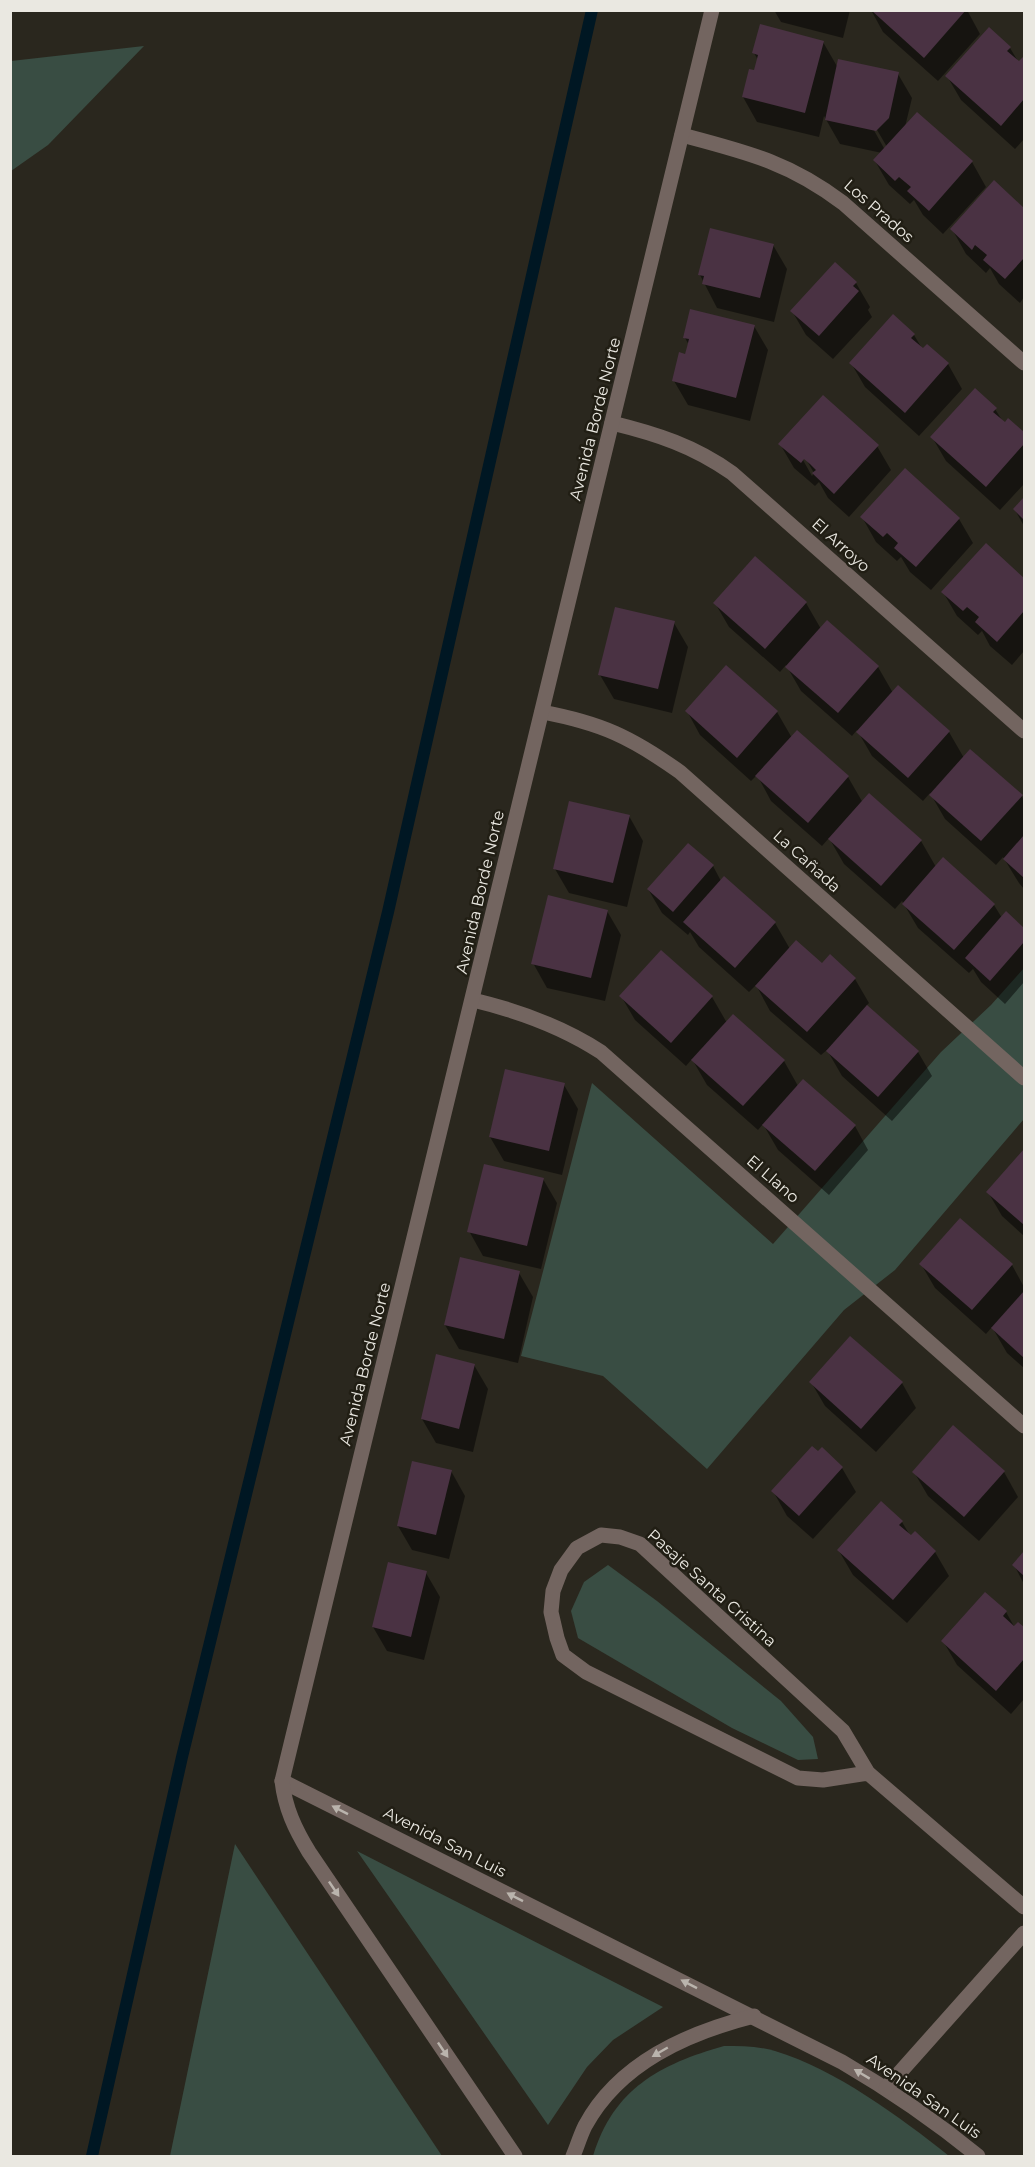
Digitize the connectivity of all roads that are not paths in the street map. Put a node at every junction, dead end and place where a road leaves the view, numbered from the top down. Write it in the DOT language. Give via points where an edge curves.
graph roads {
  1 [pos="712,10"];
  2 [pos="682,135"];
  3 [pos="1024,363"];
  4 [pos="612,423"];
  5 [pos="542,712"];
  6 [pos="1024,731"];
  7 [pos="473,1000"];
  8 [pos="1024,1078"];
  9 [pos="1024,1426"];
  10 [pos="868,1773"];
  11 [pos="282,1781"];
  12 [pos="1024,1907"];
  13 [pos="1024,1933"];
  14 [pos="754,2016"];
  15 [pos="886,2088"];
  16 [pos="515,2157"];
  17 [pos="573,2157"];
  18 [pos="978,2157"];
  1 -- 2 [label="street, Avenida Borde Norte"];
  2 -- 3 [label="street, Los Prados" via="766,158 821,186"];
  2 -- 4 [label="street, Avenida Borde Norte"];
  4 -- 5 [label="street, Avenida Borde Norte"];
  4 -- 6 [label="street, El Arroyo" via="694,449 732,473"];
  5 -- 7 [label="street, Avenida Borde Norte"];
  5 -- 8 [label="street, La Cañada" via="616,732 649,749 680,772"];
  7 -- 9 [label="street, El Llano" via="560,1028 601,1052"];
  7 -- 11 [label="street, Avenida Borde Norte"];
  10 -- 10 [label="street, Pasaje Santa Cristina" via="843,1731 640,1544 601,1535 577,1548 561,1570 551,1612 557,1638 563,1655 586,1672 798,1778 823,1780"];
  10 -- 12 [label="street, Pasaje Santa Cristina"];
  14 -- 11 [label="street, Avenida San Luis, one-way"];
  11 -- 16 [label="street, one-way" via="288,1812 305,1845"];
  13 -- 15 [label="street"];
  15 -- 14 [label="street, Avenida San Luis, one-way"];
  14 -- 17 [label="street, one-way" via="689,2036 637,2066 598,2105"];
  15 -- 18 [label="street, Avenida San Luis"];
}
